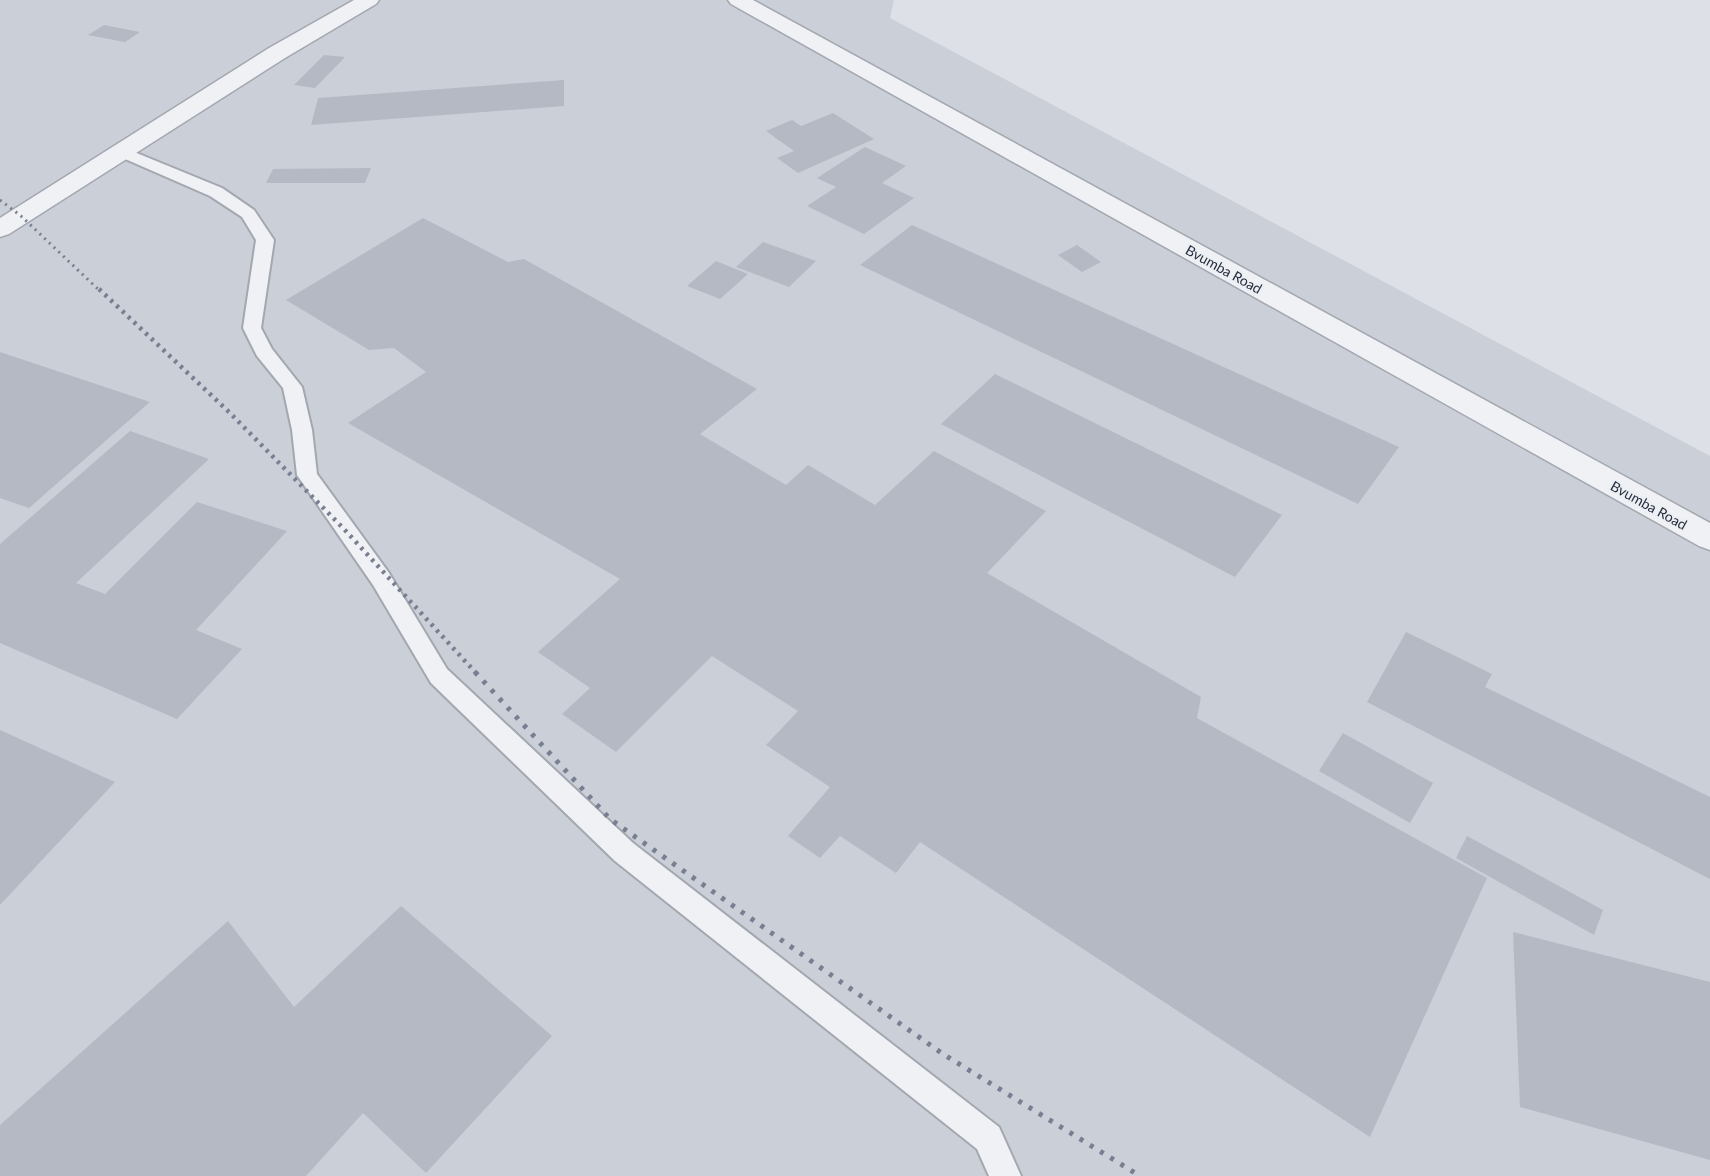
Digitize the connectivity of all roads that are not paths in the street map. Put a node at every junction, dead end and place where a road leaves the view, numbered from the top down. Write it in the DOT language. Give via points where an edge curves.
graph roads {
  1 [pos="369,0"];
  2 [pos="738,0"];
  3 [pos="122,153"];
  4 [pos="0,229"];
  5 [pos="1710,538"];
  6 [pos="1005,1176"];
  1 -- 3 [label="street" via="277,53"];
  2 -- 5 [label="street, Bvumba Road"];
  3 -- 4 [label="street"];
  3 -- 6 [label="lane" via="216,192 248,214 266,240 252,328 264,352 292,387 308,475 381,579 439,676 624,852 988,1138"];
}
